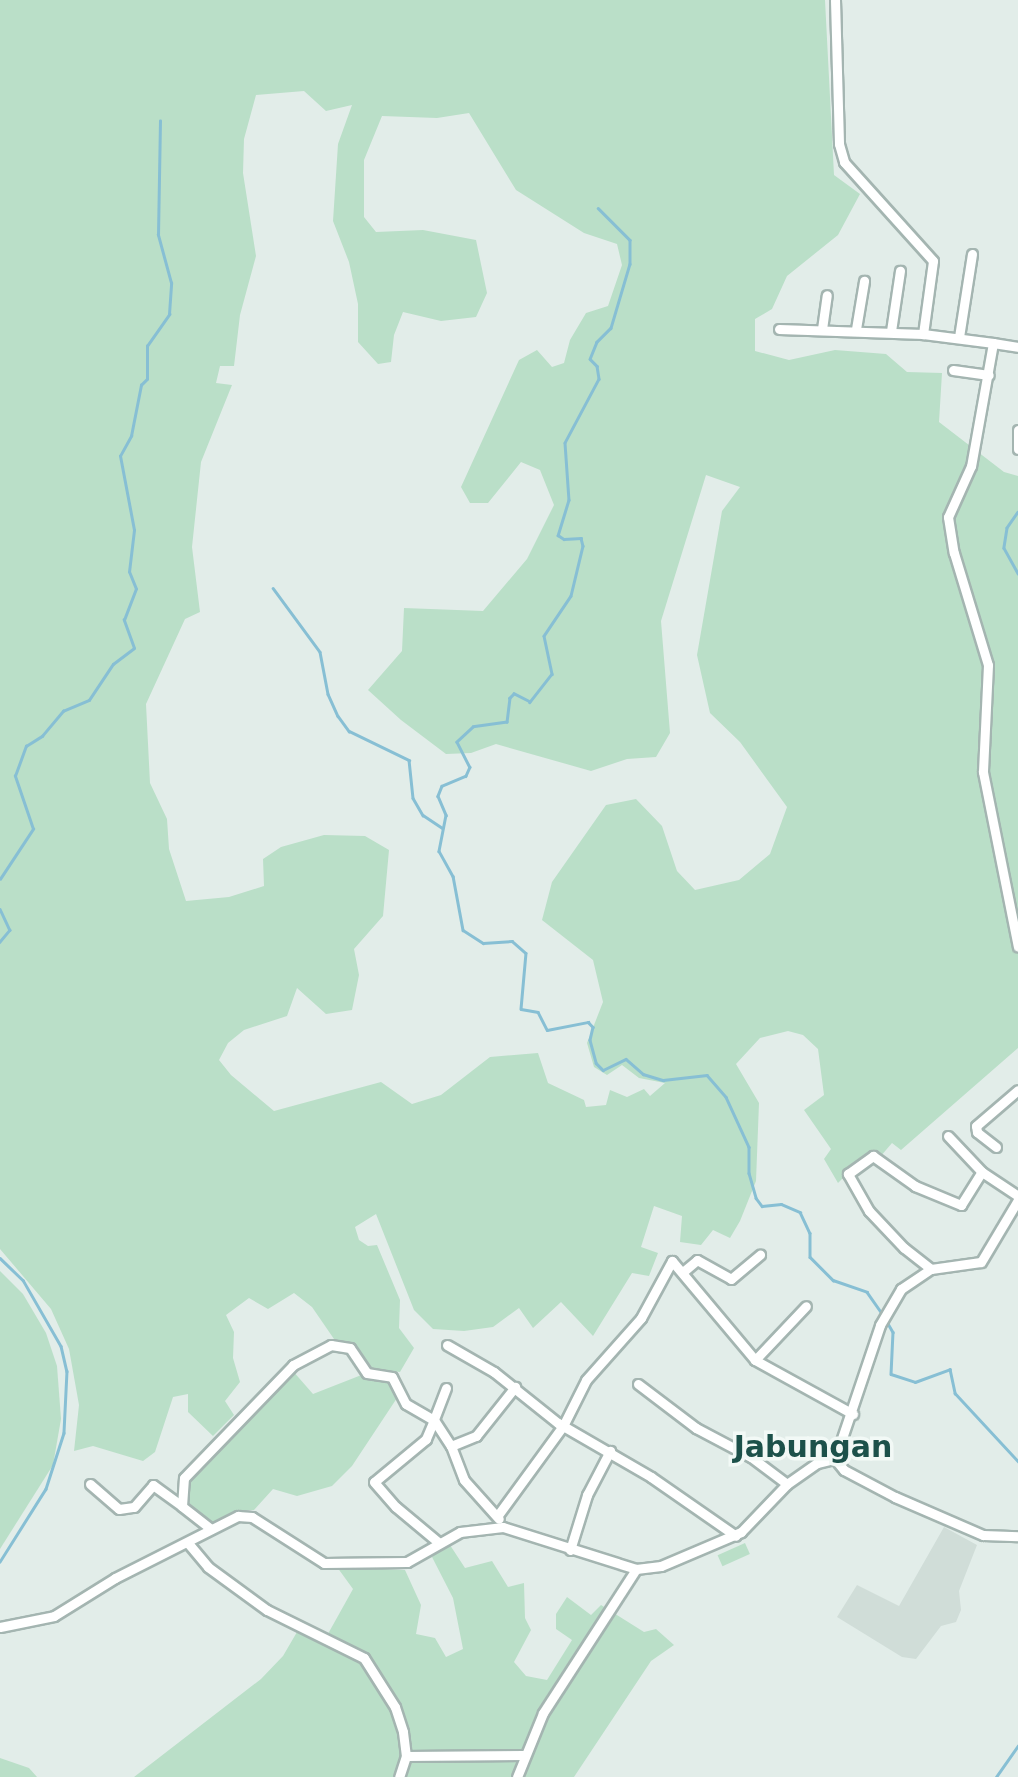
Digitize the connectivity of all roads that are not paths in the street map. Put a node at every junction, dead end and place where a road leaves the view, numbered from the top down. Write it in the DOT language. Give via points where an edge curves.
graph roads {
  1 [pos="835,0"];
  2 [pos="972,254"];
  3 [pos="900,271"];
  4 [pos="864,281"];
  5 [pos="827,295"];
  6 [pos="779,329"];
  7 [pos="822,329"];
  8 [pos="856,329"];
  9 [pos="891,331"];
  10 [pos="923,334"];
  11 [pos="959,337"];
  12 [pos="993,343"];
  13 [pos="1018,347"];
  14 [pos="953,370"];
  15 [pos="989,375"];
  16 [pos="1018,430"];
  17 [pos="1018,449"];
  18 [pos="1018,947"];
  19 [pos="1017,1092"];
  20 [pos="948,1136"];
  21 [pos="996,1147"];
  22 [pos="982,1172"];
  23 [pos="1018,1198"];
  24 [pos="760,1255"];
  25 [pos="931,1269"];
  26 [pos="684,1271"];
  27 [pos="806,1306"];
  28 [pos="447,1345"];
  29 [pos="755,1360"];
  30 [pos="638,1384"];
  31 [pos="515,1387"];
  32 [pos="446,1388"];
  33 [pos="853,1414"];
  34 [pos="434,1420"];
  35 [pos="563,1426"];
  36 [pos="451,1446"];
  37 [pos="610,1451"];
  38 [pos="835,1459"];
  39 [pos="90,1484"];
  40 [pos="787,1484"];
  41 [pos="182,1506"];
  42 [pos="498,1516"];
  43 [pos="503,1527"];
  44 [pos="211,1529"];
  45 [pos="736,1536"];
  46 [pos="1018,1536"];
  47 [pos="438,1542"];
  48 [pos="188,1543"];
  49 [pos="570,1550"];
  50 [pos="636,1569"];
  51 [pos="0,1627"];
  52 [pos="523,1755"];
  53 [pos="406,1756"];
  54 [pos="399,1777"];
  55 [pos="517,1777"];
  1 -- 10 [label="street" via="839,144 844,162 933,261"];
  2 -- 11 [label="street"];
  3 -- 9 [label="street"];
  4 -- 8 [label="street"];
  5 -- 7 [label="street"];
  6 -- 7 [label="street"];
  7 -- 8 [label="street"];
  8 -- 9 [label="street"];
  9 -- 10 [label="street"];
  10 -- 11 [label="street"];
  11 -- 12 [label="street"];
  12 -- 13 [label="street"];
  12 -- 15 [label="street"];
  14 -- 15 [label="street"];
  15 -- 18 [label="street" via="971,466 948,517 954,553 988,665 983,772"];
  16 -- 17 [label="street"];
  19 -- 21 [label="street" via="976,1128"];
  20 -- 22 [label="street"];
  22 -- 23 [label="street"];
  22 -- 25 [label="street" via="963,1205 919,1188 873,1156 848,1174 869,1210"];
  23 -- 25 [label="street" via="981,1262"];
  24 -- 26 [label="street" via="731,1279 697,1260"];
  25 -- 33 [label="street" via="905,1285 886,1313"];
  26 -- 29 [label="street"];
  26 -- 35 [label="street" via="668,1263 641,1318 586,1380"];
  27 -- 29 [label="street"];
  28 -- 31 [label="street"];
  29 -- 33 [label="street"];
  30 -- 40 [label="street" via="696,1428 751,1457"];
  31 -- 35 [label="street"];
  31 -- 36 [label="street" via="477,1436"];
  32 -- 34 [label="street"];
  33 -- 38 [label="street"];
  34 -- 36 [label="street"];
  34 -- 41 [label="street" via="407,1404 392,1377 367,1373 347,1346 328,1345 293,1365 184,1478"];
  34 -- 47 [label="street" via="426,1440 374,1482"];
  35 -- 37 [label="street"];
  35 -- 42 [label="street"];
  36 -- 42 [label="street" via="464,1480"];
  37 -- 45 [label="street"];
  37 -- 49 [label="street" via="587,1495"];
  38 -- 40 [label="street" via="817,1462"];
  38 -- 46 [label="street" via="844,1469 895,1497 983,1535"];
  39 -- 41 [label="street" via="119,1509 134,1507 153,1485"];
  40 -- 45 [label="street"];
  41 -- 44 [label="street"];
  42 -- 43 [label="street"];
  43 -- 47 [label="street" via="460,1532"];
  43 -- 49 [label="street"];
  44 -- 47 [label="street" via="232,1517 252,1517 310,1557 329,1564 407,1562"];
  44 -- 48 [label="street"];
  45 -- 50 [label="street" via="683,1560"];
  48 -- 51 [label="street" via="115,1578 54,1616"];
  48 -- 53 [label="street" via="208,1567 267,1611 364,1658 395,1707"];
  49 -- 50 [label="street"];
  50 -- 52 [label="street" via="543,1713"];
  52 -- 53 [label="street"];
  52 -- 55 [label="street"];
  53 -- 54 [label="street"];
}
